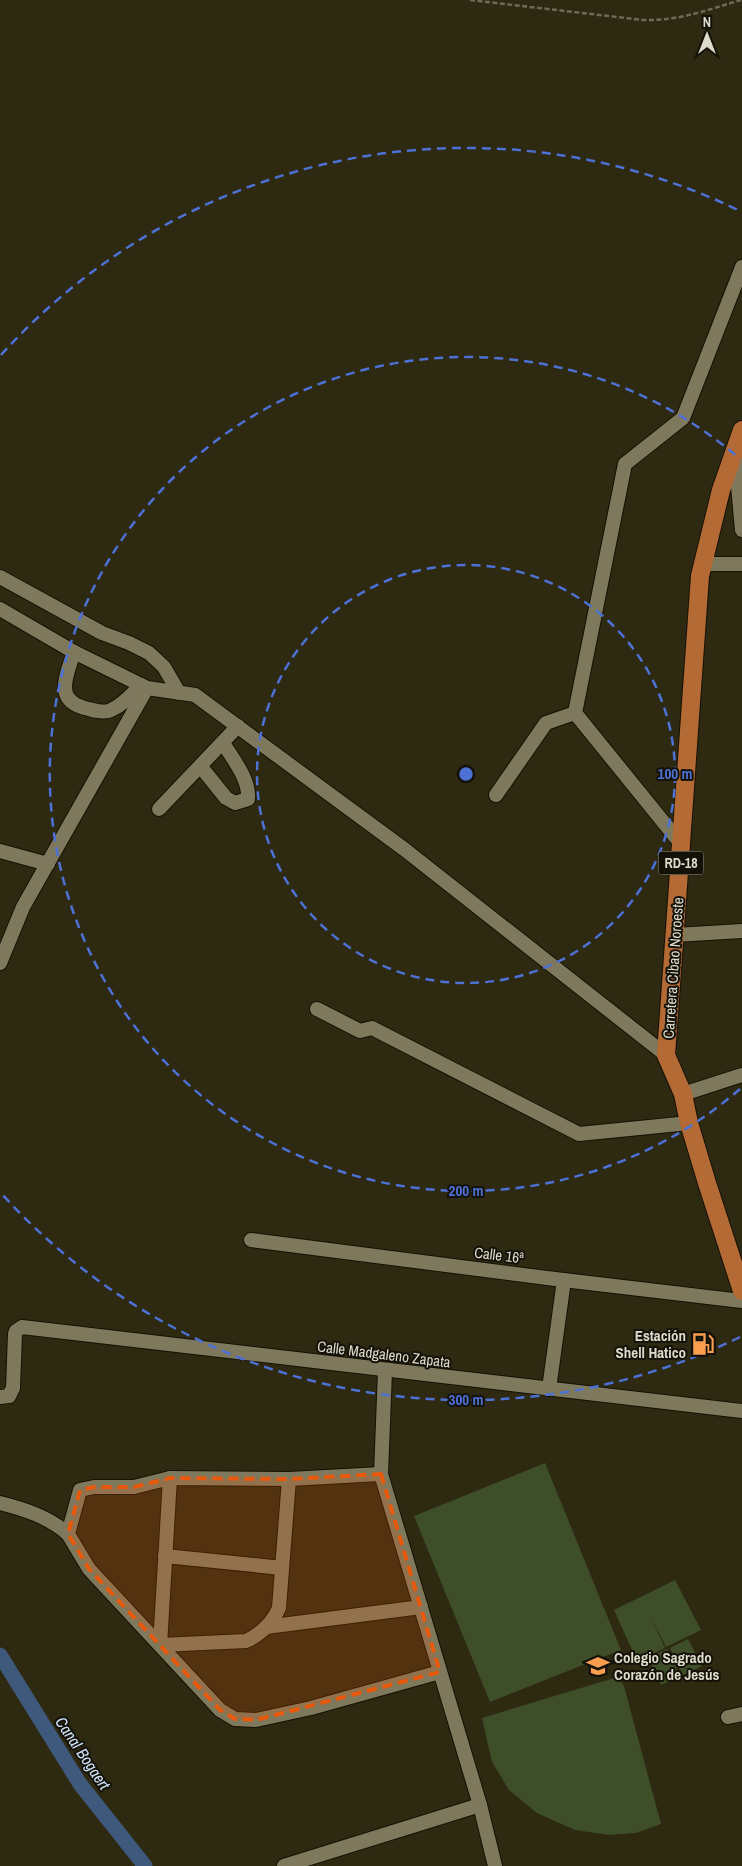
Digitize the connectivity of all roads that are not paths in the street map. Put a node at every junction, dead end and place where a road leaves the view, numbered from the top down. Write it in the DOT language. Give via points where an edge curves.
graph roads {
  1 [pos="742,267"];
  2 [pos="739,443"];
  3 [pos="742,530"];
  4 [pos="704,564"];
  5 [pos="742,564"];
  6 [pos="0,577"];
  7 [pos="0,608"];
  8 [pos="74,652"];
  9 [pos="144,686"];
  10 [pos="179,692"];
  11 [pos="575,713"];
  12 [pos="238,726"];
  13 [pos="223,743"];
  14 [pos="201,767"];
  15 [pos="496,795"];
  16 [pos="159,809"];
  17 [pos="682,845"];
  18 [pos="0,851"];
  19 [pos="48,864"];
  20 [pos="742,931"];
  21 [pos="675,935"];
  22 [pos="0,963"];
  23 [pos="317,1010"];
  24 [pos="666,1055"];
  25 [pos="742,1075"];
  26 [pos="683,1094"];
  27 [pos="689,1123"];
  28 [pos="252,1240"];
  29 [pos="738,1265"];
  30 [pos="564,1280"];
  31 [pos="742,1291"];
  32 [pos="742,1301"];
  33 [pos="385,1370"];
  34 [pos="549,1389"];
  35 [pos="0,1397"];
  36 [pos="742,1411"];
  37 [pos="381,1474"];
  38 [pos="170,1478"];
  39 [pos="289,1480"];
  40 [pos="0,1503"];
  41 [pos="68,1534"];
  42 [pos="165,1556"];
  43 [pos="282,1568"];
  44 [pos="421,1607"];
  45 [pos="266,1627"];
  46 [pos="160,1645"];
  47 [pos="440,1672"];
  48 [pos="742,1714"];
  49 [pos="728,1718"];
  50 [pos="480,1805"];
  51 [pos="284,1866"];
  52 [pos="495,1866"];
  1 -- 11 [label="street" via="683,418 624,464"];
  2 -- 3 [label="street"];
  2 -- 4 [label="main road, Carretera Cibao Noroeste / RD-18" via="721,490"];
  4 -- 5 [label="street"];
  4 -- 17 [label="main road, Carretera Cibao Noroeste / RD-18" via="700,576 690,702"];
  6 -- 10 [label="street" via="102,633 150,653 164,667"];
  7 -- 8 [label="street"];
  8 -- 9 [label="street"];
  8 -- 9 [label="street" via="64,682 66,697 72,705 109,712"];
  9 -- 10 [label="street"];
  9 -- 19 [label="street"];
  10 -- 12 [label="street" via="195,695"];
  11 -- 15 [label="street" via="546,724"];
  11 -- 17 [label="street"];
  12 -- 13 [label="street"];
  12 -- 24 [label="street" via="404,849"];
  13 -- 14 [label="street"];
  13 -- 14 [label="street" via="249,790 248,799 235,803 226,798"];
  14 -- 16 [label="street"];
  17 -- 21 [label="main road, Carretera Cibao Noroeste / RD-18"];
  18 -- 19 [label="street"];
  19 -- 22 [label="street" via="23,906"];
  20 -- 21 [label="street"];
  21 -- 24 [label="main road, Carretera Cibao Noroeste / RD-18"];
  23 -- 27 [label="street" via="360,1031 372,1028 579,1134"];
  24 -- 26 [label="main road, Carretera Cibao Noroeste / RD-18"];
  25 -- 26 [label="street"];
  26 -- 27 [label="main road, Carretera Cibao Noroeste / RD-18"];
  27 -- 29 [label="main road, Carretera Cibao Noroeste / RD-18"];
  28 -- 30 [label="street, Calle 16ª"];
  29 -- 31 [label="main road, Carretera Cibao Noroeste / RD-18"];
  30 -- 32 [label="street, Calle 16ª"];
  30 -- 34 [label="street"];
  33 -- 34 [label="street, Calle Madgaleno Zapata"];
  33 -- 35 [label="street, Calle Madgaleno Zapata" via="22,1327 15,1334 13,1388 9,1396"];
  33 -- 37 [label="street"];
  34 -- 36 [label="street, Calle Madgaleno Zapata"];
  37 -- 39 [label="street"];
  37 -- 44 [label="street"];
  38 -- 39 [label="street"];
  38 -- 41 [label="street" via="134,1487 80,1490"];
  38 -- 42 [label="street"];
  39 -- 43 [label="street"];
  40 -- 41 [label="street" via="56,1524"];
  41 -- 46 [label="street" via="89,1569"];
  42 -- 43 [label="street"];
  42 -- 46 [label="street"];
  43 -- 45 [label="street" via="279,1608"];
  44 -- 45 [label="street"];
  44 -- 47 [label="street"];
  45 -- 46 [label="street" via="246,1641"];
  46 -- 47 [label="street" via="220,1710 236,1719 256,1720 311,1708"];
  47 -- 50 [label="street"];
  48 -- 49 [label="street"];
  50 -- 51 [label="street"];
  50 -- 52 [label="street"];
}
